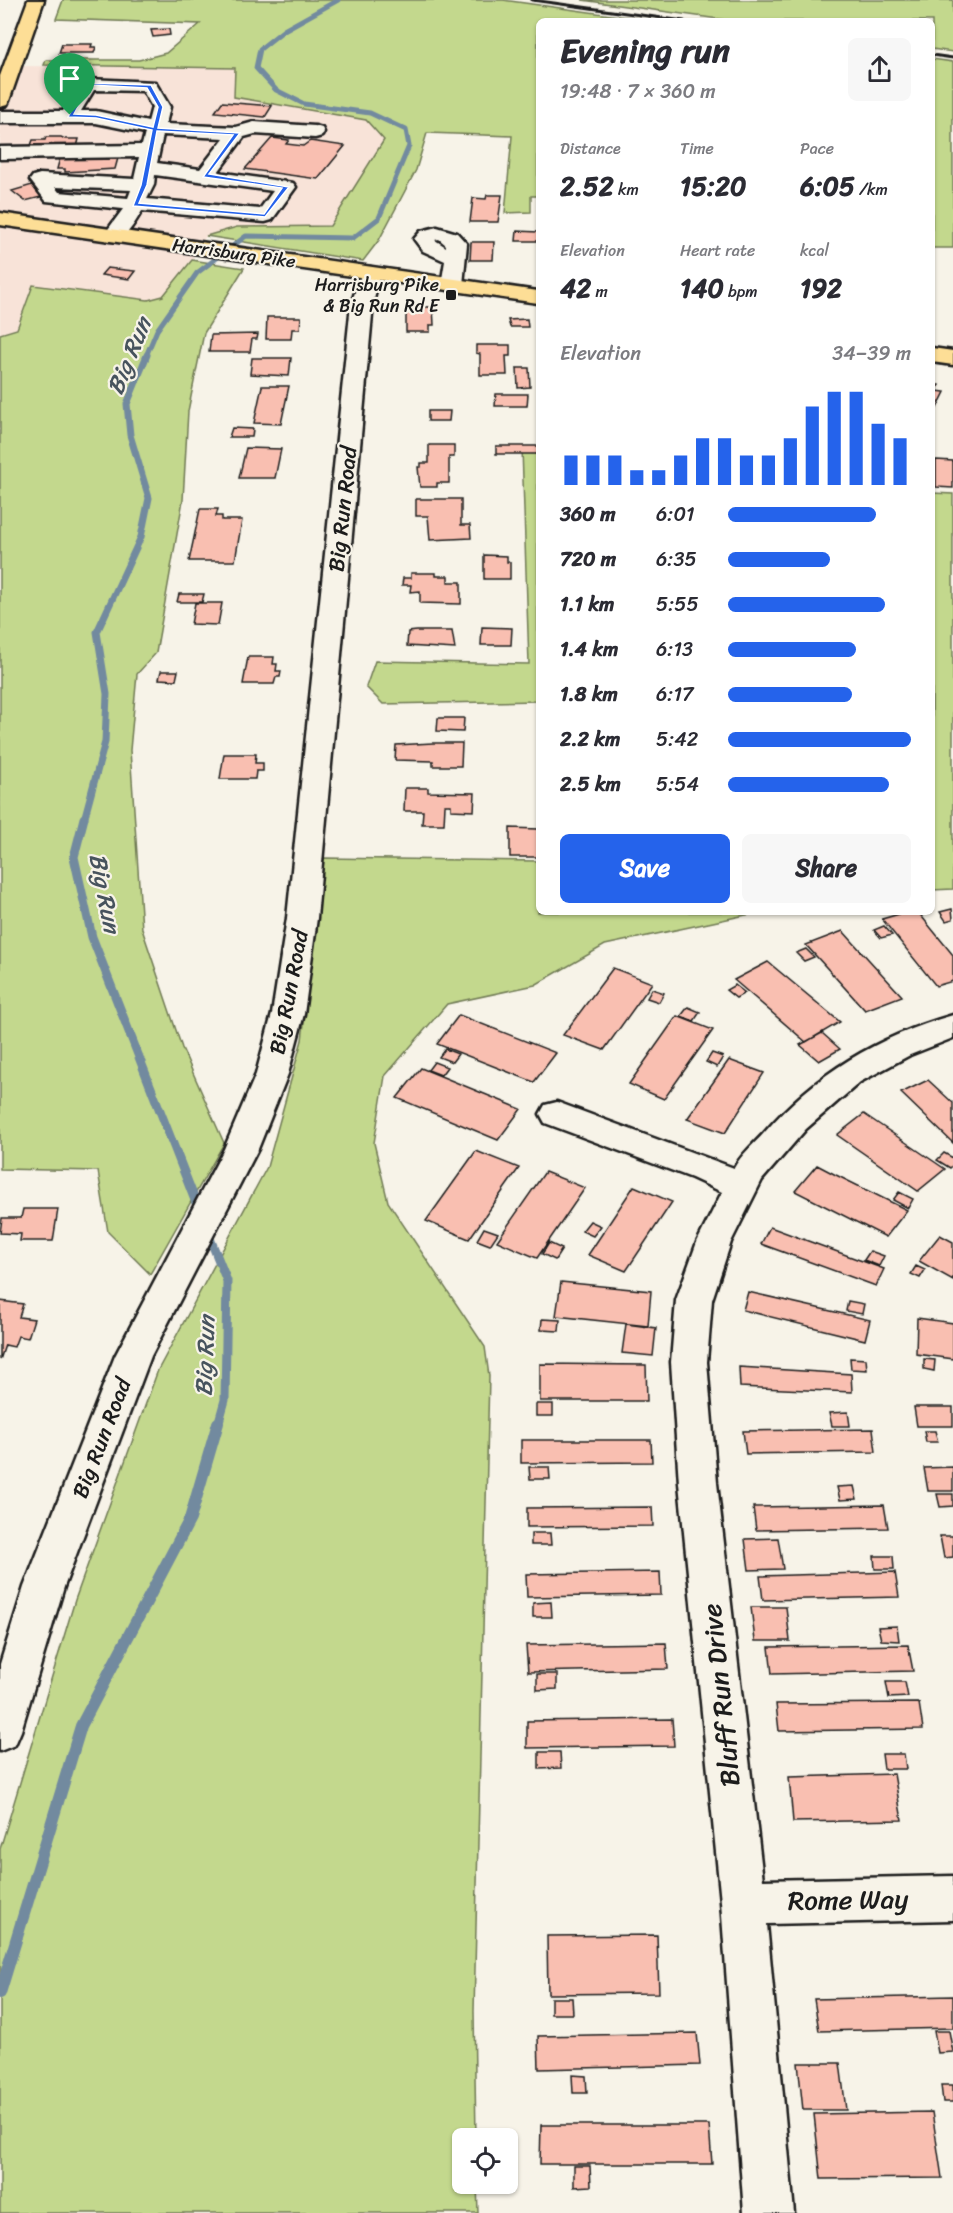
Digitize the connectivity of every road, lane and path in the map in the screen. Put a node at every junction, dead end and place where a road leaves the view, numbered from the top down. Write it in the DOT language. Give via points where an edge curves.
graph roads {
  1 [pos="36,0"];
  2 [pos="3,83"];
  3 [pos="0,101"];
  4 [pos="70,115"];
  5 [pos="0,117"];
  6 [pos="155,129"];
  7 [pos="315,132"];
  8 [pos="237,133"];
  9 [pos="0,153"];
  10 [pos="147,168"];
  11 [pos="206,176"];
  12 [pos="135,204"];
  13 [pos="0,219"];
  14 [pos="113,236"];
  15 [pos="456,259"];
  16 [pos="370,273"];
  17 [pos="452,285"];
  18 [pos="536,297"];
  19 [pos="935,355"];
  20 [pos="953,358"];
  21 [pos="953,1026"];
  22 [pos="557,1114"];
  23 [pos="741,1186"];
  24 [pos="0,1731"];
  25 [pos="953,1898"];
  26 [pos="744,1902"];
  27 [pos="769,2213"];
  1 -- 2 [label="main road"];
  2 -- 3 [label="main road"];
  4 -- 5 [label="street"];
  4 -- 6 [label="street"];
  4 -- 6 [label="street" via="88,84 149,86 161,107"];
  6 -- 8 [label="street"];
  6 -- 10 [label="street"];
  7 -- 8 [label="street" via="254,128"];
  8 -- 11 [label="street"];
  9 -- 10 [label="street"];
  10 -- 11 [label="street"];
  10 -- 12 [label="street"];
  10 -- 12 [label="street" via="40,180 53,197"];
  11 -- 12 [label="street" via="286,187 265,216"];
  12 -- 14 [label="street"];
  13 -- 14 [label="main road, Harrisburg Pike"];
  14 -- 16 [label="main road, Harrisburg Pike"];
  15 -- 17 [label="street"];
  16 -- 17 [label="main road, Harrisburg Pike"];
  16 -- 24 [label="street, Big Run Road" via="362,304 302,918 288,1014 272,1074 241,1149 133,1356 48,1576"];
  17 -- 18 [label="main road, Harrisburg Pike"];
  19 -- 20 [label="main road"];
  21 -- 23 [label="street, Bluff Run Drive" via="899,1047 848,1074 794,1120"];
  22 -- 23 [label="street"];
  23 -- 26 [label="street, Bluff Run Drive" via="714,1242 694,1300 689,1362 698,1483"];
  25 -- 26 [label="street, Rome Way"];
  26 -- 27 [label="street, Bluff Run Drive"];
}
